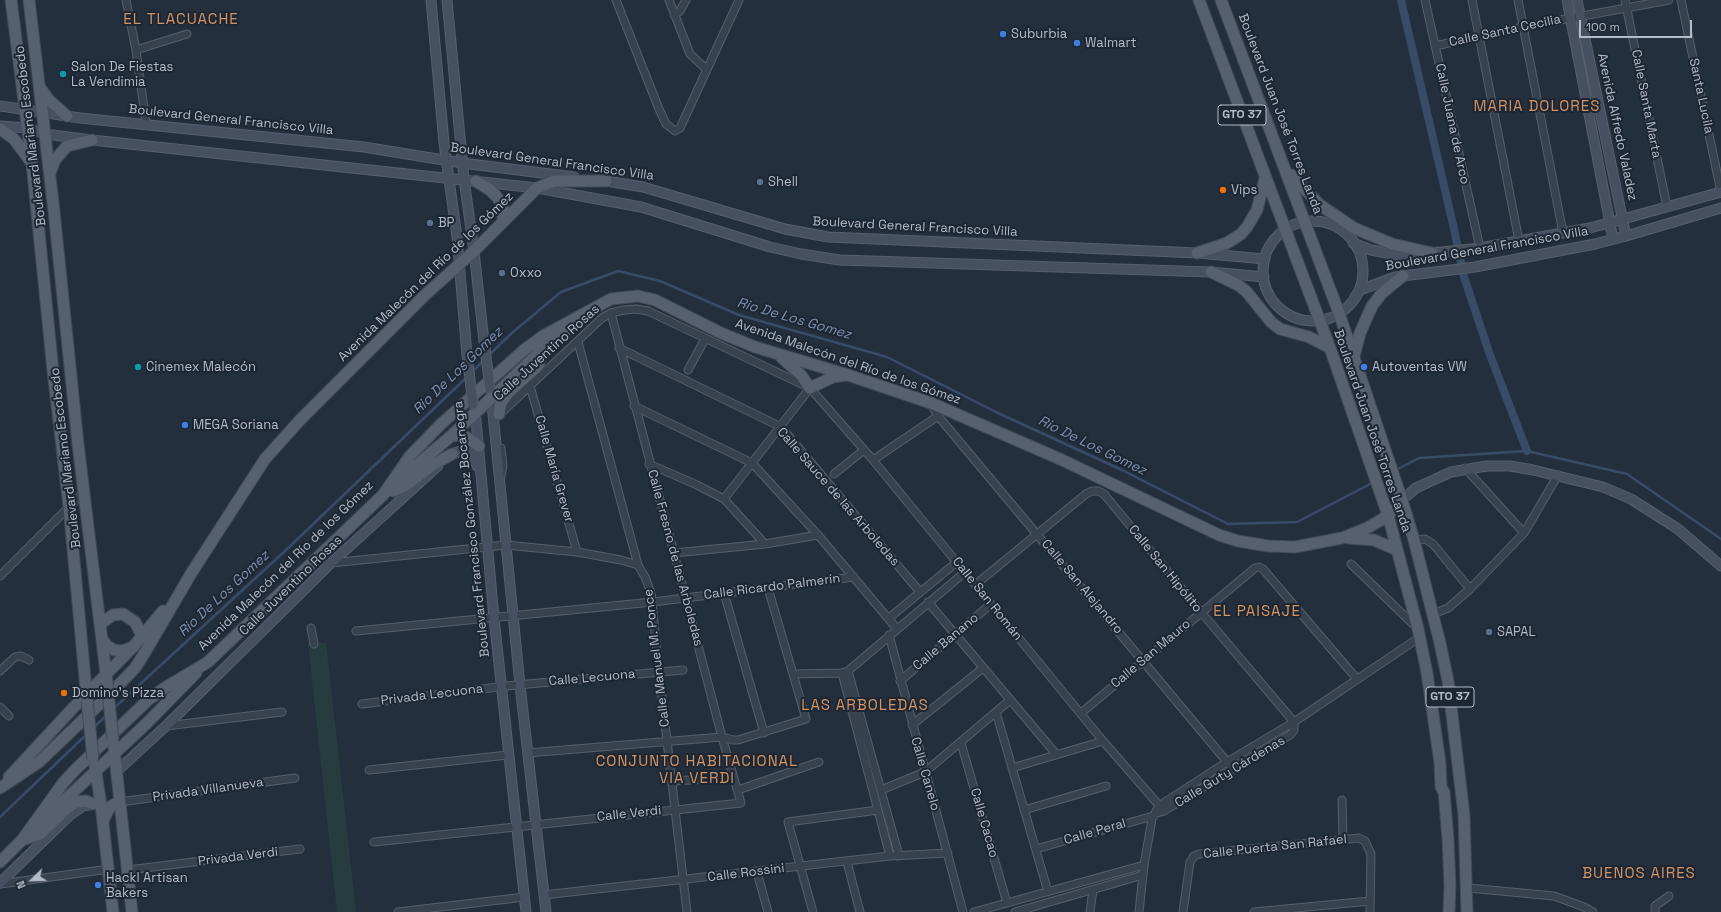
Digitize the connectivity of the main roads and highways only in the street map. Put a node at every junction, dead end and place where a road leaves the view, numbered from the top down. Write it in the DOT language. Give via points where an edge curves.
graph roads {
  1 [pos="11,0"];
  2 [pos="29,0"];
  3 [pos="431,0"];
  4 [pos="447,0"];
  5 [pos="1199,0"];
  6 [pos="1221,0"];
  7 [pos="1568,0"];
  8 [pos="1577,0"];
  9 [pos="1576,17"];
  10 [pos="39,85"];
  11 [pos="0,106"];
  12 [pos="25,109"];
  13 [pos="43,112"];
  14 [pos="67,116"];
  15 [pos="0,126"];
  16 [pos="28,128"];
  17 [pos="0,130"];
  18 [pos="45,134"];
  19 [pos="92,140"];
  20 [pos="444,143"];
  21 [pos="427,157"];
  22 [pos="446,160"];
  23 [pos="462,162"];
  24 [pos="32,163"];
  25 [pos="1284,166"];
  26 [pos="449,177"];
  27 [pos="1265,177"];
  28 [pos="49,178"];
  29 [pos="464,179"];
  30 [pos="476,181"];
  31 [pos="606,181"];
  32 [pos="537,188"];
  33 [pos="1721,192"];
  34 [pos="1721,208"];
  35 [pos="1623,220"];
  36 [pos="503,222"];
  37 [pos="1306,222"];
  38 [pos="1610,223"];
  39 [pos="1285,230"];
  40 [pos="1626,236"];
  41 [pos="1613,239"];
  42 [pos="1353,243"];
  43 [pos="474,251"];
  44 [pos="1197,253"];
  45 [pos="1437,253"];
  46 [pos="1265,259"];
  47 [pos="460,264"];
  48 [pos="1211,272"];
  49 [pos="1403,276"];
  50 [pos="1264,277"];
  51 [pos="1355,297"];
  52 [pos="591,309"];
  53 [pos="1339,313"];
  54 [pos="1319,320"];
  55 [pos="1330,348"];
  56 [pos="543,349"];
  57 [pos="779,355"];
  58 [pos="1354,357"];
  59 [pos="848,375"];
  60 [pos="491,393"];
  61 [pos="475,408"];
  62 [pos="499,414"];
  63 [pos="61,436"];
  64 [pos="451,436"];
  65 [pos="78,444"];
  66 [pos="479,446"];
  67 [pos="452,454"];
  68 [pos="482,477"];
  69 [pos="383,495"];
  70 [pos="1402,500"];
  71 [pos="1388,515"];
  72 [pos="1342,538"];
  73 [pos="1398,550"];
  74 [pos="1721,566"];
  75 [pos="192,572"];
  76 [pos="100,624"];
  77 [pos="101,636"];
  78 [pos="142,636"];
  79 [pos="133,647"];
  80 [pos="208,662"];
  81 [pos="84,669"];
  82 [pos="106,678"];
  83 [pos="87,697"];
  84 [pos="74,707"];
  85 [pos="115,752"];
  86 [pos="95,770"];
  87 [pos="117,771"];
  88 [pos="0,787"];
  89 [pos="120,802"];
  90 [pos="97,804"];
  91 [pos="103,822"];
  92 [pos="22,840"];
  93 [pos="126,848"];
  94 [pos="106,851"];
  95 [pos="0,862"];
  96 [pos="0,884"];
  97 [pos="113,912"];
  98 [pos="132,912"];
  99 [pos="526,912"];
  100 [pos="546,912"];
  101 [pos="1449,912"];
  102 [pos="1467,912"];
  1 -- 12 [label="main road, Boulevard Mariano Escobedo"];
  2 -- 10 [label="main road, Boulevard Mariano Escobedo"];
  3 -- 20 [label="main road, Boulevard Francisco González Bocanegra"];
  4 -- 23 [label="main road"];
  5 -- 27 [label="main road, Boulevard Juan José Torres Landa / GTO 37"];
  6 -- 25 [label="main road, Boulevard Juan José Torres Landa / GTO 37"];
  7 -- 9 [label="main road, Avenida Alfredo Valadez"];
  8 -- 9 [label="main road, Avenida Alfredo Valadez"];
  9 -- 35 [label="main road, Avenida Alfredo Valadez"];
  9 -- 38 [label="main road, Avenida Alfredo Valadez"];
  10 -- 13 [label="main road, Boulevard Mariano Escobedo"];
  10 -- 14 [label="main road" via="49,100"];
  11 -- 12 [label="main road, Boulevard General Francisco Villa"];
  12 -- 13 [label="main road, Boulevard General Francisco Villa"];
  12 -- 16 [label="main road, Boulevard Mariano Escobedo"];
  13 -- 14 [label="main road, Boulevard General Francisco Villa"];
  13 -- 18 [label="main road, Boulevard Mariano Escobedo"];
  14 -- 21 [label="main road, Boulevard General Francisco Villa" via="364,147"];
  15 -- 16 [label="main road"];
  16 -- 18 [label="main road"];
  16 -- 24 [label="main road, Boulevard Mariano Escobedo"];
  17 -- 24 [label="main road" via="14,139"];
  18 -- 19 [label="main road"];
  18 -- 28 [label="main road, Boulevard Mariano Escobedo"];
  19 -- 26 [label="main road" via="417,176"];
  19 -- 28 [label="main road" via="71,144 62,150 54,160"];
  20 -- 21 [label="main road"];
  20 -- 22 [label="main road, Boulevard Francisco González Bocanegra"];
  21 -- 22 [label="main road, Boulevard General Francisco Villa"];
  22 -- 23 [label="main road, Boulevard General Francisco Villa"];
  22 -- 26 [label="main road, Boulevard Francisco González Bocanegra"];
  23 -- 29 [label="main road"];
  23 -- 31 [label="main road, Boulevard General Francisco Villa"];
  24 -- 63 [label="main road, Boulevard Mariano Escobedo"];
  25 -- 37 [label="main road, Boulevard Juan José Torres Landa / GTO 37"];
  25 -- 45 [label="main road" via="1320,205 1354,228 1392,244"];
  26 -- 29 [label="main road"];
  26 -- 47 [label="main road, Boulevard Francisco González Bocanegra"];
  27 -- 39 [label="main road, Boulevard Juan José Torres Landa / GTO 37"];
  27 -- 44 [label="main road" via="1257,210 1247,227 1235,239"];
  28 -- 65 [label="main road, Boulevard Mariano Escobedo"];
  29 -- 30 [label="main road"];
  29 -- 43 [label="main road"];
  30 -- 32 [label="main road"];
  30 -- 36 [label="main road" via="490,190 500,202 504,212"];
  31 -- 32 [label="main road" via="554,181"];
  31 -- 44 [label="main road, Boulevard General Francisco Villa" via="650,189 785,229 828,237"];
  32 -- 36 [label="main road, Avenida Malecón del Río de los Gómez"];
  32 -- 48 [label="main road" via="641,207 770,247 840,260"];
  33 -- 35 [label="main road, Boulevard General Francisco Villa"];
  34 -- 40 [label="main road, Boulevard General Francisco Villa"];
  35 -- 38 [label="main road, Boulevard General Francisco Villa"];
  35 -- 40 [label="main road, Avenida Alfredo Valadez"];
  36 -- 43 [label="main road, Avenida Malecón del Río de los Gómez"];
  37 -- 39 [label="main road"];
  37 -- 42 [label="main road" via="1332,226 1344,233"];
  37 -- 53 [label="main road, Boulevard Juan José Torres Landa / GTO 37"];
  38 -- 41 [label="main road, Avenida Alfredo Valadez"];
  38 -- 45 [label="main road, Boulevard General Francisco Villa" via="1476,249"];
  39 -- 46 [label="main road" via="1274,240"];
  39 -- 54 [label="main road, Boulevard Juan José Torres Landa / GTO 37"];
  40 -- 41 [label="main road, Boulevard General Francisco Villa"];
  41 -- 49 [label="main road, Boulevard General Francisco Villa" via="1475,267"];
  42 -- 45 [label="main road, Boulevard General Francisco Villa" via="1388,254"];
  42 -- 51 [label="main road" via="1362,270 1361,282"];
  43 -- 47 [label="main road, Avenida Malecón del Río de los Gómez"];
  43 -- 60 [label="main road, bridge"];
  44 -- 46 [label="main road, Boulevard General Francisco Villa"];
  46 -- 50 [label="main road"];
  47 -- 61 [label="main road, Boulevard Francisco González Bocanegra, bridge" via="467,355"];
  47 -- 75 [label="main road, Avenida Malecón del Río de los Gómez" via="425,295 281,440 250,481"];
  48 -- 50 [label="main road"];
  48 -- 55 [label="main road" via="1246,291 1270,322"];
  49 -- 51 [label="main road, Boulevard General Francisco Villa" via="1360,290"];
  49 -- 58 [label="main road" via="1382,293 1372,306 1360,332"];
  50 -- 54 [label="main road" via="1269,294 1280,308 1301,320"];
  51 -- 53 [label="main road, Boulevard General Francisco Villa"];
  52 -- 56 [label="main road"];
  52 -- 57 [label="main road, Avenida Malecón del Río de los Gómez" via="611,298 623,296 655,300 721,333"];
  52 -- 69 [label="main road, Avenida Malecón del Río de los Gómez" via="534,342 494,376 419,446"];
  53 -- 54 [label="main road"];
  53 -- 58 [label="main road, Boulevard Juan José Torres Landa / GTO 37"];
  54 -- 55 [label="main road, Boulevard Juan José Torres Landa / GTO 37"];
  55 -- 71 [label="main road, Boulevard Juan José Torres Landa / GTO 37"];
  56 -- 60 [label="main road"];
  56 -- 62 [label="main road" via="538,366 508,393 501,403"];
  57 -- 59 [label="main road, Avenida Malecón del Río de los Gómez"];
  57 -- 59 [label="main road" via="798,372 810,388 833,377"];
  58 -- 70 [label="main road, Boulevard Juan José Torres Landa / GTO 37"];
  59 -- 72 [label="main road, Avenida Malecón del Río de los Gómez" via="931,404 1060,459 1219,535 1252,544 1280,547 1308,545"];
  60 -- 61 [label="main road"];
  60 -- 100 [label="main road" via="527,752"];
  61 -- 64 [label="main road"];
  61 -- 66 [label="main road, Boulevard Francisco González Bocanegra"];
  63 -- 65 [label="main road" via="66,442"];
  63 -- 81 [label="main road, Boulevard Mariano Escobedo"];
  64 -- 66 [label="main road" via="466,437"];
  64 -- 69 [label="main road"];
  65 -- 76 [label="main road, Boulevard Mariano Escobedo"];
  66 -- 68 [label="main road, Boulevard Francisco González Bocanegra"];
  67 -- 68 [label="main road" via="464,450 470,452"];
  67 -- 69 [label="main road" via="406,484"];
  67 -- 87 [label="main road, Calle Juventino Rosas" via="331,563"];
  68 -- 99 [label="main road, Boulevard Francisco González Bocanegra" via="494,618"];
  69 -- 80 [label="main road, Avenida Malecón del Río de los Gómez"];
  70 -- 71 [label="main road"];
  70 -- 74 [label="main road" via="1427,482 1465,468 1510,466 1558,475 1603,487 1631,499 1678,529"];
  70 -- 102 [label="main road, Boulevard Juan José Torres Landa / GTO 37" via="1446,673 1462,787"];
  71 -- 72 [label="main road" via="1367,528"];
  71 -- 73 [label="main road, Boulevard Juan José Torres Landa / GTO 37"];
  72 -- 73 [label="main road" via="1374,540"];
  73 -- 101 [label="main road, Boulevard Juan José Torres Landa / GTO 37" via="1419,633 1431,699 1441,787 1444,792 1450,870"];
  75 -- 78 [label="main road"];
  75 -- 88 [label="main road, Avenida Malecón del Río de los Gómez" via="144,654 128,676 39,762"];
  76 -- 77 [label="main road, Boulevard Mariano Escobedo"];
  76 -- 78 [label="main road" via="113,615 123,614 135,622"];
  77 -- 79 [label="main road" via="105,644 114,650"];
  77 -- 82 [label="main road, Boulevard Mariano Escobedo"];
  78 -- 79 [label="main road"];
  79 -- 82 [label="main road"];
  80 -- 85 [label="main road"];
  80 -- 92 [label="main road, Avenida Malecón del Río de los Gómez" via="148,700 63,783"];
  81 -- 83 [label="main road, Boulevard Mariano Escobedo"];
  81 -- 84 [label="main road" via="81,689"];
  82 -- 83 [label="main road"];
  82 -- 85 [label="main road, Boulevard Mariano Escobedo, bridge"];
  83 -- 84 [label="main road"];
  83 -- 86 [label="main road, Boulevard Mariano Escobedo, bridge"];
  84 -- 88 [label="main road"];
  85 -- 86 [label="main road"];
  85 -- 87 [label="main road, Boulevard Mariano Escobedo"];
  86 -- 90 [label="main road, Boulevard Mariano Escobedo"];
  86 -- 92 [label="main road"];
  87 -- 89 [label="main road, Boulevard Mariano Escobedo"];
  89 -- 91 [label="main road" via="109,808"];
  89 -- 93 [label="main road, Boulevard Mariano Escobedo"];
  90 -- 91 [label="main road, Boulevard Mariano Escobedo"];
  90 -- 92 [label="main road" via="76,802 40,834"];
  90 -- 96 [label="main road" via="83,806 70,815"];
  91 -- 94 [label="main road, Boulevard Mariano Escobedo"];
  92 -- 95 [label="main road, Avenida Malecón del Río de los Gómez"];
  93 -- 94 [label="main road"];
  93 -- 98 [label="main road, Boulevard Mariano Escobedo"];
  94 -- 97 [label="main road, Boulevard Mariano Escobedo"];
}
